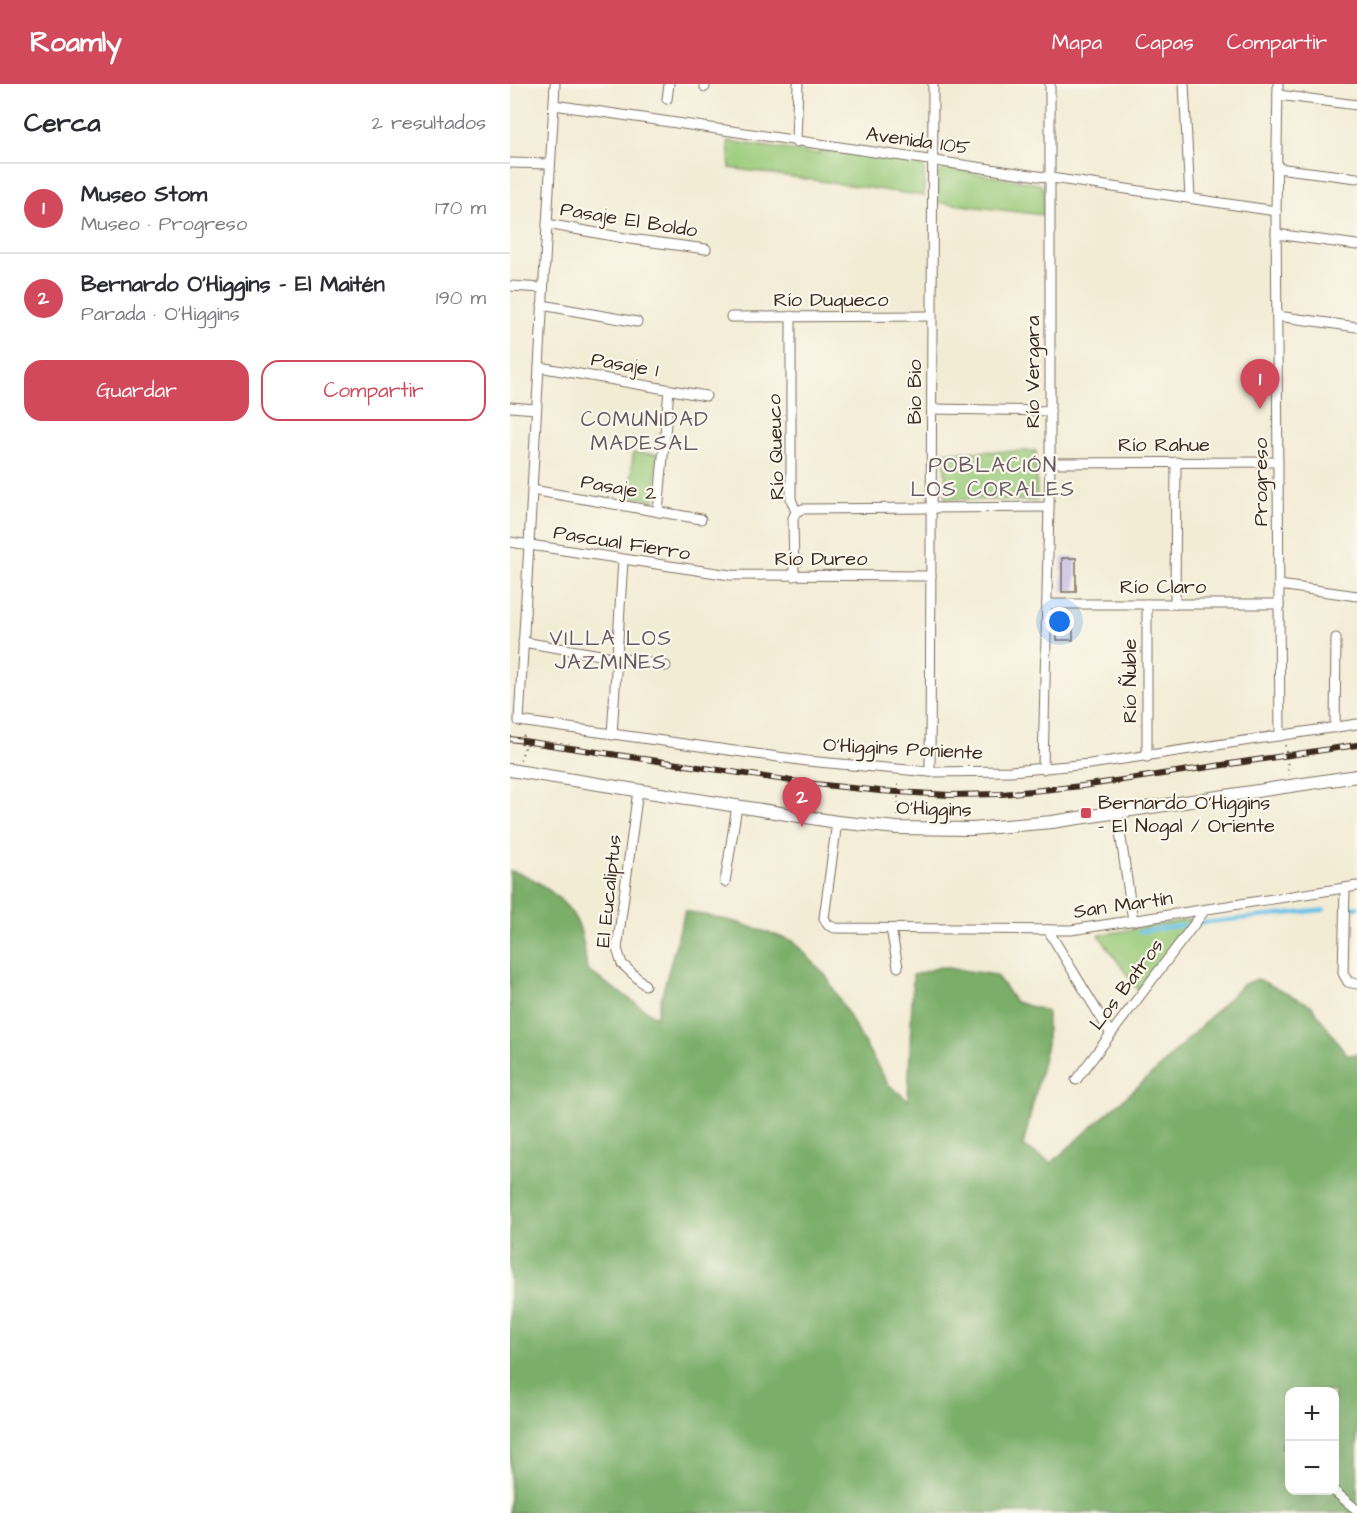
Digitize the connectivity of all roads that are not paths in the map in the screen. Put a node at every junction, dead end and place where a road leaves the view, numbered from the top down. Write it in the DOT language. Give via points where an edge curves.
graph roads {
  1 [pos="555,84"];
  2 [pos="669,84"];
  3 [pos="798,84"];
  4 [pos="933,84"];
  5 [pos="1050,84"];
  6 [pos="1184,84"];
  7 [pos="1278,84"];
  8 [pos="1278,94"];
  9 [pos="667,99"];
  10 [pos="554,105"];
  11 [pos="1357,105"];
  12 [pos="796,142"];
  13 [pos="932,159"];
  14 [pos="510,163"];
  15 [pos="550,164"];
  16 [pos="1277,168"];
  17 [pos="1050,177"];
  18 [pos="1357,178"];
  19 [pos="1190,198"];
  20 [pos="1276,211"];
  21 [pos="547,224"];
  22 [pos="1276,234"];
  23 [pos="1357,245"];
  24 [pos="706,249"];
  25 [pos="510,286"];
  26 [pos="543,288"];
  27 [pos="542,305"];
  28 [pos="791,316"];
  29 [pos="932,316"];
  30 [pos="1277,316"];
  31 [pos="731,317"];
  32 [pos="637,322"];
  33 [pos="1357,327"];
  34 [pos="539,367"];
  35 [pos="669,390"];
  36 [pos="706,396"];
  37 [pos="510,407"];
  38 [pos="536,409"];
  39 [pos="932,409"];
  40 [pos="1050,411"];
  41 [pos="1176,462"];
  42 [pos="1278,462"];
  43 [pos="1050,463"];
  44 [pos="532,490"];
  45 [pos="931,507"];
  46 [pos="1049,507"];
  47 [pos="658,512"];
  48 [pos="796,512"];
  49 [pos="701,519"];
  50 [pos="510,542"];
  51 [pos="528,545"];
  52 [pos="623,560"];
  53 [pos="710,573"];
  54 [pos="794,576"];
  55 [pos="931,576"];
  56 [pos="1279,585"];
  57 [pos="1357,596"];
  58 [pos="1047,604"];
  59 [pos="1148,604"];
  60 [pos="1175,604"];
  61 [pos="1279,604"];
  62 [pos="1336,638"];
  63 [pos="523,642"];
  64 [pos="616,659"];
  65 [pos="666,666"];
  66 [pos="1357,724"];
  67 [pos="1335,728"];
  68 [pos="612,735"];
  69 [pos="1280,736"];
  70 [pos="1147,757"];
  71 [pos="1043,768"];
  72 [pos="514,771"];
  73 [pos="930,772"];
  74 [pos="1357,776"];
  75 [pos="638,790"];
  76 [pos="737,806"];
  77 [pos="1117,811"];
  78 [pos="837,822"];
  79 [pos="725,882"];
  80 [pos="1357,886"];
  81 [pos="1345,889"];
  82 [pos="1205,910"];
  83 [pos="1133,921"];
  84 [pos="891,929"];
  85 [pos="1048,930"];
  86 [pos="898,967"];
  87 [pos="1357,984"];
  88 [pos="645,985"];
  89 [pos="1111,1034"];
  90 [pos="1076,1080"];
  91 [pos="1338,1495"];
  92 [pos="1357,1510"];
  1 -- 10 [label="street"];
  2 -- 9 [label="street"];
  3 -- 12 [label="street"];
  4 -- 13 [label="street, Bio Bio"];
  5 -- 17 [label="street, Río Vergara"];
  6 -- 19 [label="street"];
  7 -- 8 [label="street, Progreso"];
  8 -- 11 [label="street"];
  8 -- 16 [label="street, Progreso"];
  10 -- 12 [label="street, Avenida 105"];
  10 -- 15 [label="street"];
  12 -- 13 [label="street, Avenida 105"];
  13 -- 17 [label="street, Avenida 105"];
  13 -- 29 [label="street, Bio Bio"];
  14 -- 15 [label="street"];
  15 -- 21 [label="street"];
  16 -- 18 [label="street"];
  16 -- 20 [label="street, Progreso"];
  17 -- 19 [label="street, Avenida 105"];
  17 -- 40 [label="street, Río Vergara"];
  19 -- 20 [label="street, Avenida 105"];
  20 -- 22 [label="street, Progreso"];
  21 -- 24 [label="street, Pasaje El Boldo"];
  21 -- 26 [label="street"];
  22 -- 23 [label="street"];
  22 -- 30 [label="street, Progreso"];
  25 -- 26 [label="street"];
  26 -- 27 [label="street"];
  27 -- 32 [label="street"];
  27 -- 34 [label="street"];
  28 -- 29 [label="street, Río Duqueco"];
  28 -- 31 [label="street, Río Duqueco"];
  28 -- 48 [label="street, Río Queuco" via="791,499"];
  29 -- 39 [label="street, Bio Bio"];
  30 -- 33 [label="street"];
  30 -- 42 [label="street, Progreso"];
  34 -- 35 [label="street, Pasaje 1"];
  34 -- 38 [label="street"];
  35 -- 36 [label="street, Pasaje 1"];
  35 -- 47 [label="street"];
  37 -- 38 [label="street"];
  38 -- 44 [label="street"];
  39 -- 40 [label="street"];
  39 -- 45 [label="street, Bio Bio"];
  40 -- 43 [label="street, Río Vergara"];
  41 -- 42 [label="street, Río Rahue"];
  41 -- 43 [label="street, Río Rahue"];
  41 -- 60 [label="street"];
  42 -- 56 [label="street, Progreso"];
  43 -- 46 [label="street, Río Vergara"];
  44 -- 47 [label="street, Pasaje 2"];
  44 -- 51 [label="street"];
  45 -- 46 [label="street"];
  45 -- 48 [label="street"];
  45 -- 55 [label="street, Bio Bio"];
  46 -- 58 [label="street, Río Vergara"];
  47 -- 49 [label="street, Pasaje 2"];
  48 -- 54 [label="street, Río Queuco"];
  50 -- 51 [label="street, Pascual Fierro"];
  51 -- 52 [label="street, Pascual Fierro"];
  51 -- 63 [label="street"];
  52 -- 53 [label="street, Pascual Fierro"];
  52 -- 64 [label="street"];
  53 -- 54 [label="street, Río Dureo"];
  54 -- 55 [label="street, Río Dureo"];
  55 -- 73 [label="street, Bio Bio"];
  56 -- 57 [label="street"];
  56 -- 61 [label="street, Progreso"];
  58 -- 59 [label="street, Río Claro"];
  58 -- 71 [label="street, Río Vergara"];
  59 -- 60 [label="street, Río Claro"];
  59 -- 70 [label="street, Río Ñuble"];
  60 -- 61 [label="street, Río Claro"];
  61 -- 69 [label="street, Progreso"];
  62 -- 67 [label="street"];
  63 -- 64 [label="street"];
  63 -- 68 [label="street, O'Higgins Poniente" via="519,721"];
  64 -- 65 [label="street"];
  64 -- 68 [label="street"];
  66 -- 67 [label="street, O'Higgins Poniente"];
  67 -- 69 [label="street, O'Higgins Poniente"];
  68 -- 73 [label="street, O'Higgins Poniente" via="807,761"];
  69 -- 70 [label="street, O'Higgins Poniente"];
  70 -- 71 [label="street, O'Higgins Poniente"];
  71 -- 73 [label="street, O'Higgins Poniente"];
  72 -- 75 [label="street, O'Higgins"];
  74 -- 77 [label="street, O'Higgins"];
  75 -- 76 [label="street, O'Higgins"];
  75 -- 88 [label="street, El Eucaliptus" via="617,949 622,964"];
  76 -- 78 [label="street, O'Higgins"];
  76 -- 79 [label="street"];
  77 -- 78 [label="street, O'Higgins" via="1005,828 897,828"];
  77 -- 83 [label="street"];
  78 -- 84 [label="street, San Martín" via="826,923 835,928"];
  80 -- 81 [label="street, San Martín"];
  81 -- 82 [label="street, San Martín"];
  81 -- 87 [label="street" via="1343,973 1346,980"];
  82 -- 83 [label="street, San Martín"];
  82 -- 89 [label="street, Los Batros"];
  83 -- 85 [label="street, San Martín"];
  84 -- 85 [label="street, San Martín"];
  84 -- 86 [label="street"];
  85 -- 89 [label="street"];
  89 -- 90 [label="street, Los Batros"];
  91 -- 92 [label="street"];
}
